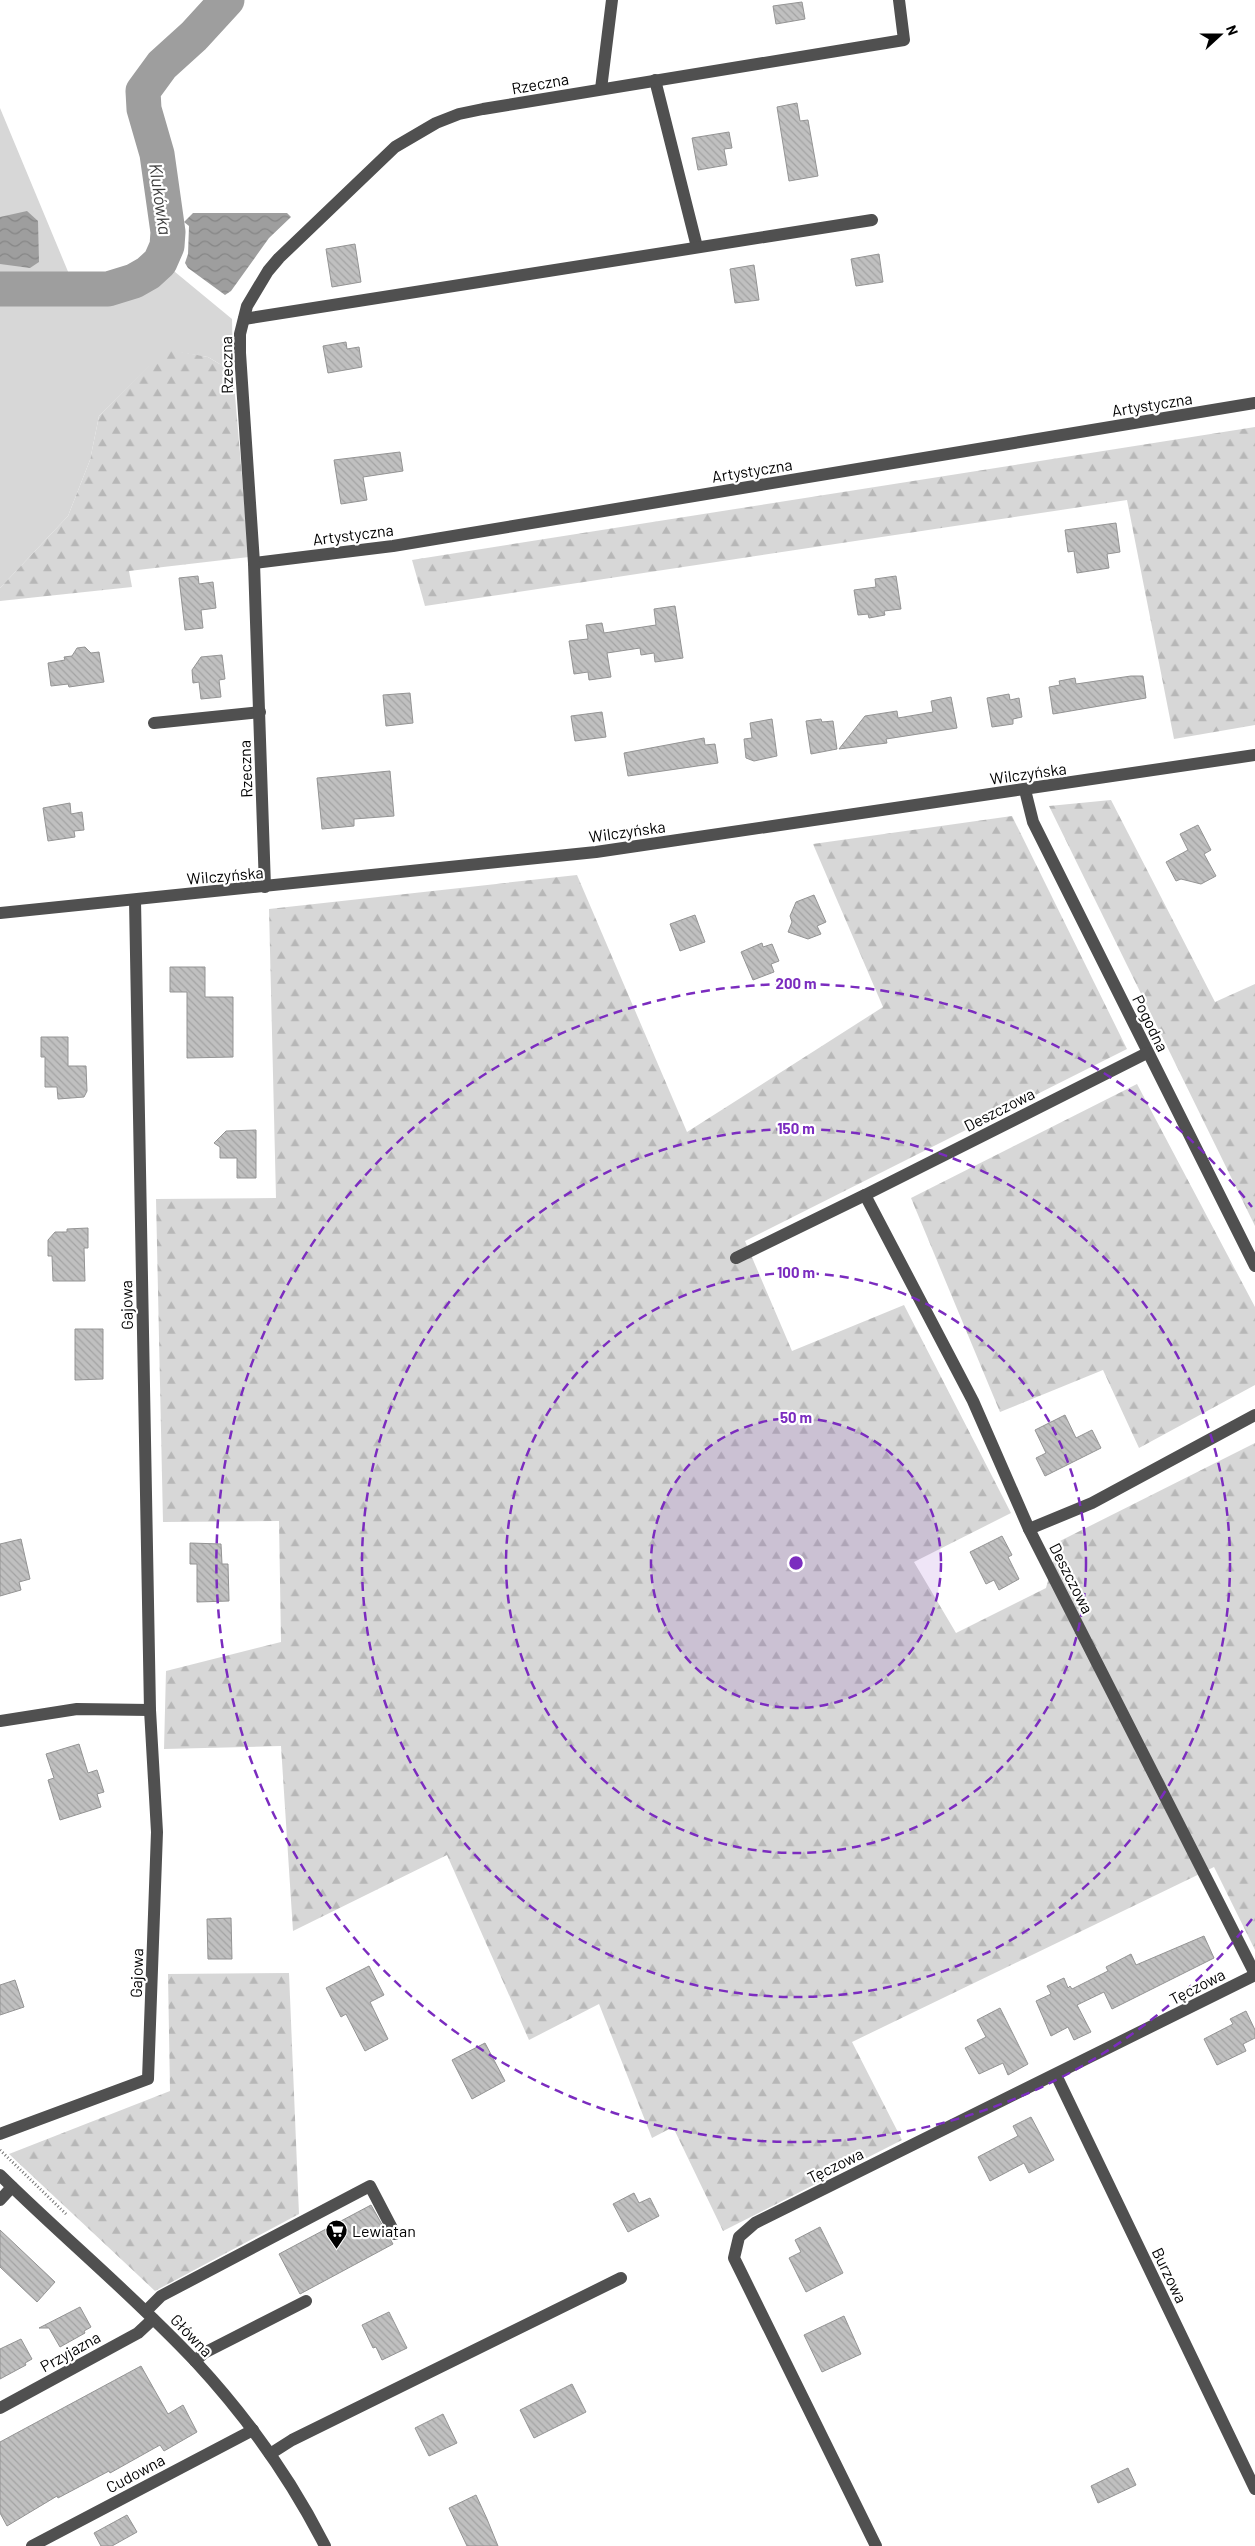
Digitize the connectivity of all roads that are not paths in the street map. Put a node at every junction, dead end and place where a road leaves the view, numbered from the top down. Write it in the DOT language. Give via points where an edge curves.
graph roads {
  1 [pos="612,0"];
  2 [pos="899,0"];
  3 [pos="655,80"];
  4 [pos="601,89"];
  5 [pos="872,220"];
  6 [pos="697,246"];
  7 [pos="244,319"];
  8 [pos="1255,404"];
  9 [pos="254,563"];
  10 [pos="260,712"];
  11 [pos="154,724"];
  12 [pos="1255,756"];
  13 [pos="1025,790"];
  14 [pos="265,887"];
  15 [pos="135,900"];
  16 [pos="0,913"];
  17 [pos="1148,1053"];
  18 [pos="865,1195"];
  19 [pos="736,1258"];
  20 [pos="1255,1266"];
  21 [pos="1255,1415"];
  22 [pos="1029,1529"];
  23 [pos="150,1710"];
  24 [pos="0,1721"];
  25 [pos="1255,1975"];
  26 [pos="1056,2075"];
  27 [pos="0,2134"];
  28 [pos="0,2175"];
  29 [pos="12,2187"];
  30 [pos="0,2200"];
  31 [pos="395,2234"];
  32 [pos="622,2278"];
  33 [pos="306,2301"];
  34 [pos="150,2315"];
  35 [pos="195,2361"];
  36 [pos="0,2408"];
  37 [pos="253,2430"];
  38 [pos="270,2454"];
  39 [pos="1255,2489"];
  40 [pos="32,2546"];
  41 [pos="325,2546"];
  42 [pos="876,2546"];
  1 -- 4 [label="street"];
  2 -- 3 [label="street, Rzeczna" via="904,40"];
  3 -- 4 [label="street, Rzeczna"];
  3 -- 6 [label="street"];
  4 -- 7 [label="street, Rzeczna" via="459,114 413,134 268,271 247,306"];
  5 -- 6 [label="street"];
  6 -- 7 [label="street"];
  7 -- 9 [label="street, Rzeczna" via="240,353"];
  8 -- 9 [label="street, Artystyczna" via="393,546"];
  9 -- 10 [label="street, Rzeczna"];
  10 -- 11 [label="street"];
  10 -- 14 [label="street, Rzeczna"];
  12 -- 13 [label="street, Wilczyńska"];
  13 -- 14 [label="street, Wilczyńska" via="596,852"];
  13 -- 17 [label="street, Pogodna" via="1033,822"];
  14 -- 15 [label="street, Wilczyńska"];
  15 -- 16 [label="street, Wilczyńska"];
  15 -- 23 [label="street, Gajowa"];
  17 -- 18 [label="street, Deszczowa"];
  17 -- 20 [label="street, Pogodna"];
  18 -- 19 [label="street, Deszczowa"];
  18 -- 22 [label="street, Deszczowa" via="973,1401"];
  21 -- 22 [label="street" via="1092,1503"];
  22 -- 25 [label="street, Deszczowa"];
  23 -- 24 [label="street" via="77,1709"];
  23 -- 27 [label="street, Gajowa" via="156,1832 148,2079"];
  25 -- 26 [label="street, Tęczowa"];
  26 -- 39 [label="street, Burzowa"];
  26 -- 42 [label="street, Tęczowa" via="756,2222 739,2237 734,2258"];
  28 -- 29 [label="street, Główna"];
  29 -- 30 [label="street"];
  29 -- 34 [label="street, Główna"];
  31 -- 34 [label="street, Przyjazna" via="370,2186 161,2296"];
  32 -- 38 [label="street" via="292,2440"];
  33 -- 35 [label="street" via="204,2353"];
  34 -- 35 [label="street, Główna"];
  34 -- 36 [label="street, Przyjazna" via="138,2333"];
  35 -- 37 [label="street, Główna"];
  37 -- 38 [label="street, Główna"];
  37 -- 40 [label="street, Cudowna"];
  38 -- 41 [label="street, Główna"];
}
